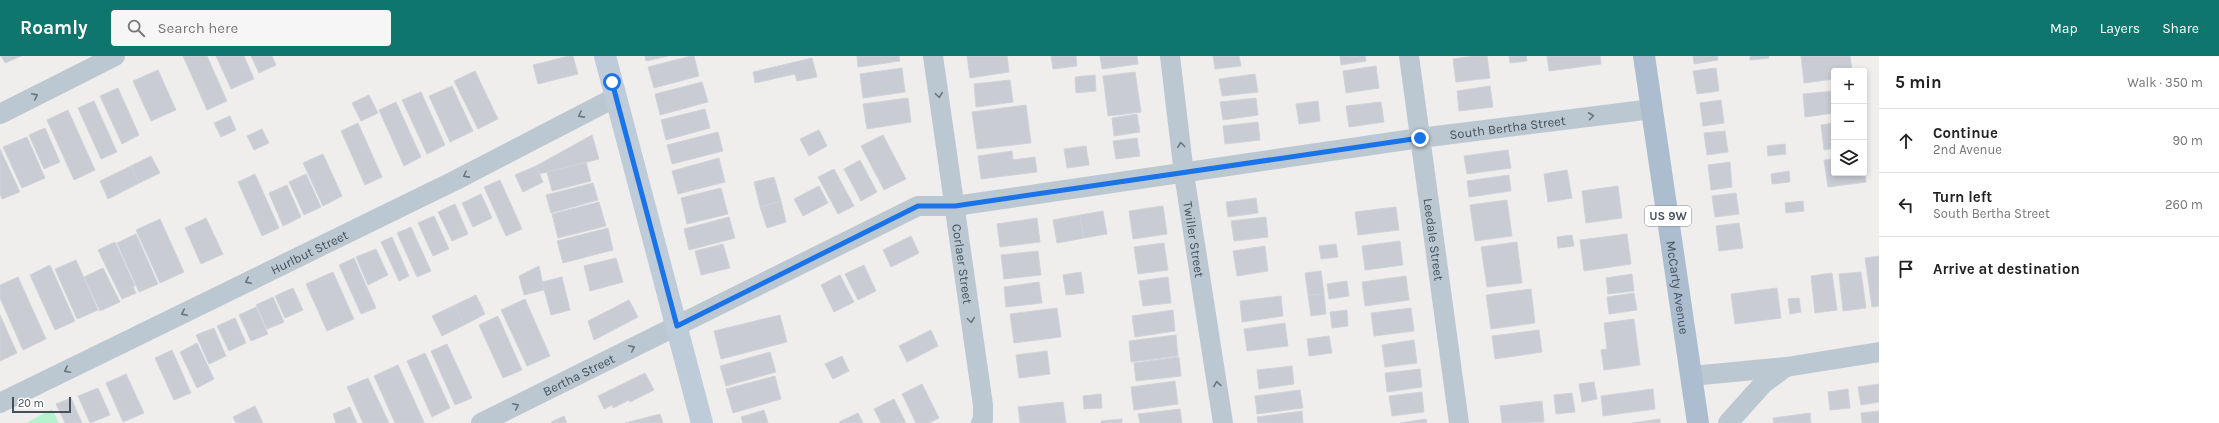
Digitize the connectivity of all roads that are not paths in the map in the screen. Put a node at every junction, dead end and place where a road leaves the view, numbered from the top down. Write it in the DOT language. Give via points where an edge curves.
graph roads {
  1 [pos="115,56"];
  2 [pos="606,56"];
  3 [pos="933,56"];
  4 [pos="1170,56"];
  5 [pos="1408,56"];
  6 [pos="1644,56"];
  7 [pos="616,97"];
  8 [pos="1652,109"];
  9 [pos="0,114"];
  10 [pos="1420,138"];
  11 [pos="1184,174"];
  12 [pos="955,206"];
  13 [pos="677,326"];
  14 [pos="1879,352"];
  15 [pos="1786,367"];
  16 [pos="1692,376"];
  17 [pos="0,403"];
  18 [pos="481,423"];
  19 [pos="702,423"];
  20 [pos="981,423"];
  21 [pos="1223,423"];
  22 [pos="1460,423"];
  23 [pos="1698,423"];
  24 [pos="1728,423"];
  9 -- 1 [label="street, one-way"];
  2 -- 7 [label="street"];
  3 -- 12 [label="street, Corlaer Street, one-way"];
  11 -- 4 [label="street, Twiller Street, one-way"];
  5 -- 10 [label="street, Leedale Street"];
  6 -- 8 [label="main road, McCarty Avenue / US 9W"];
  7 -- 13 [label="street"];
  7 -- 17 [label="street, Hurlbut Street, one-way" via="456,180"];
  10 -- 8 [label="street, South Bertha Street, one-way"];
  8 -- 16 [label="main road, McCarty Avenue / US 9W"];
  10 -- 11 [label="street, South Bertha Street"];
  10 -- 22 [label="street, Leedale Street"];
  11 -- 12 [label="street, South Bertha Street"];
  21 -- 11 [label="street, Twiller Street, one-way"];
  12 -- 13 [label="street, South Bertha Street" via="918,206"];
  12 -- 20 [label="street, Corlaer Street, one-way" via="983,405"];
  18 -- 13 [label="street, Bertha Street, one-way"];
  13 -- 19 [label="street"];
  14 -- 15 [label="street"];
  15 -- 16 [label="street"];
  15 -- 24 [label="street" via="1763,384"];
  16 -- 23 [label="main road, US 9W"];
}
